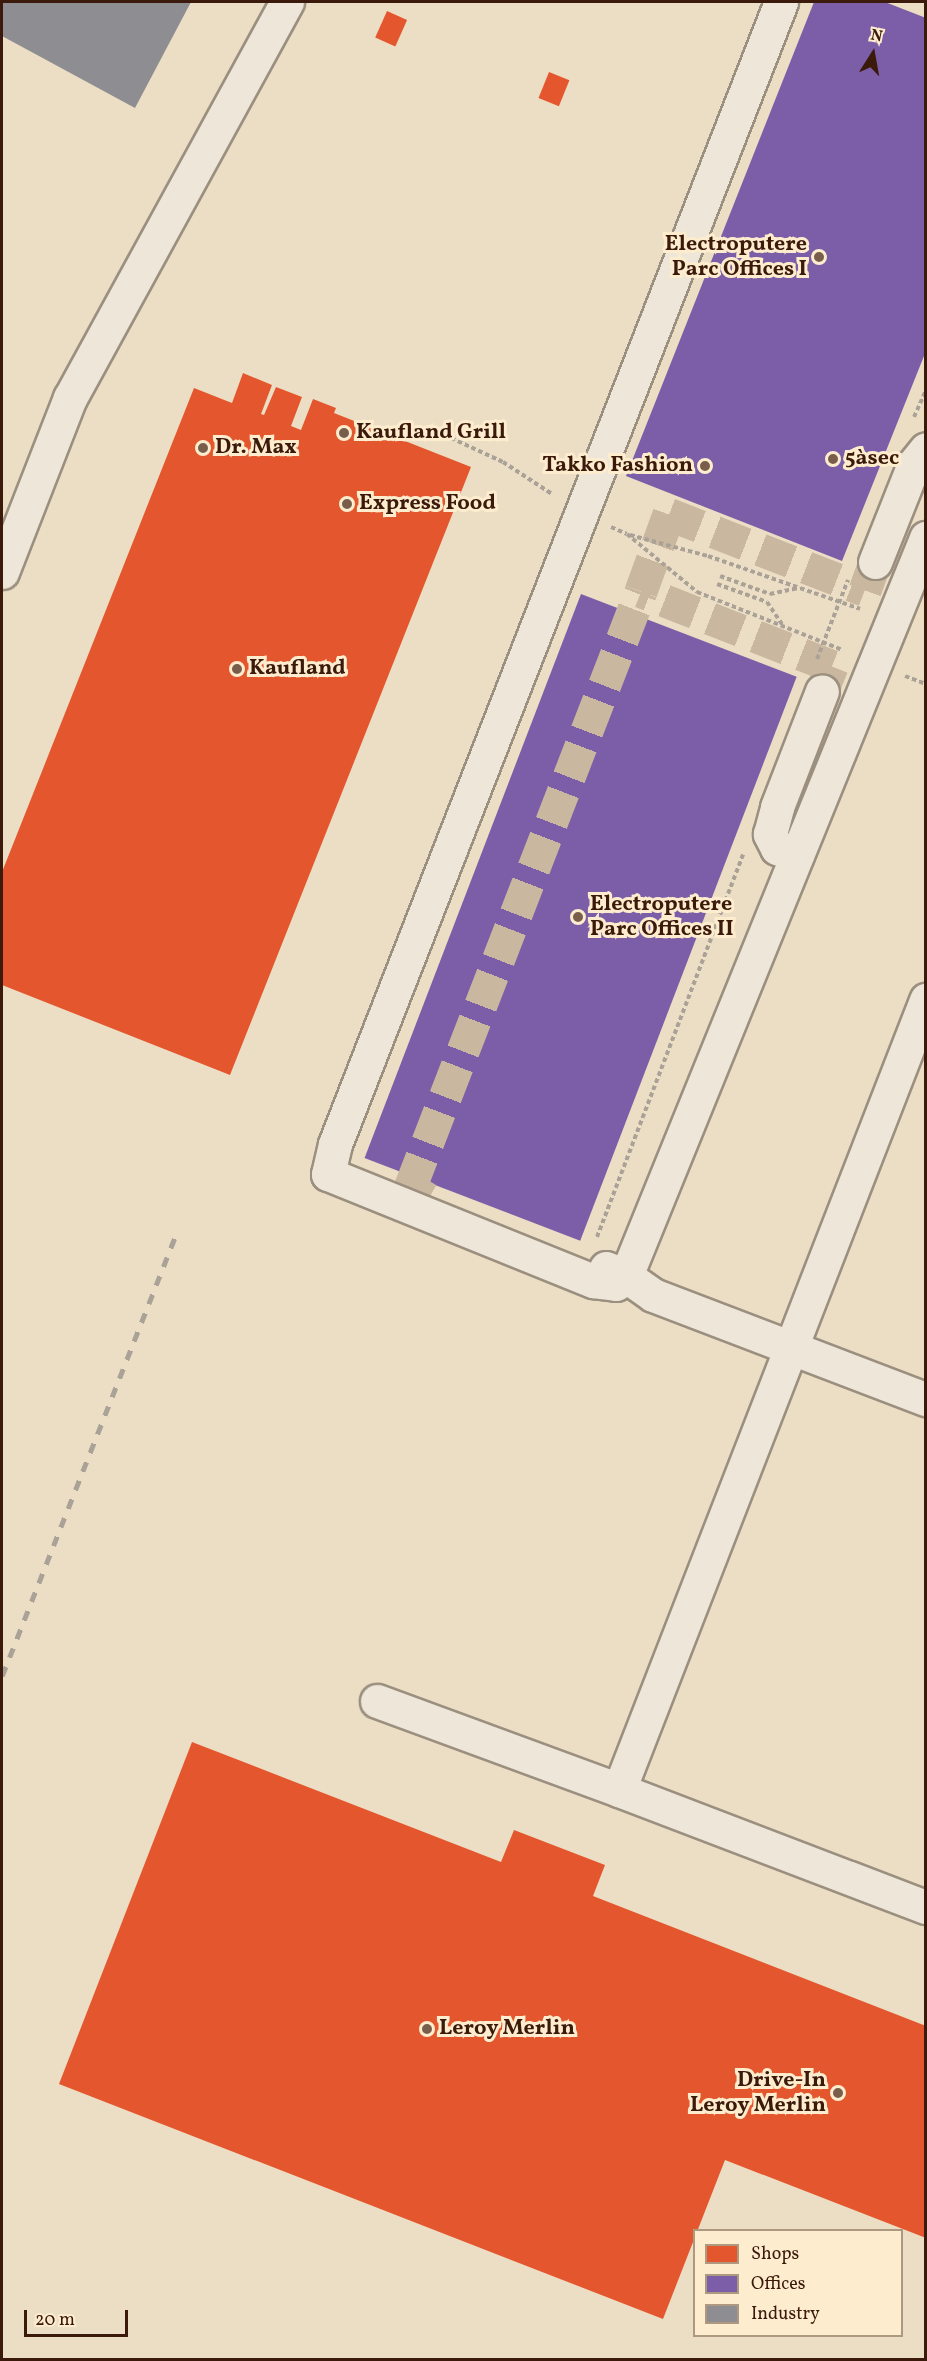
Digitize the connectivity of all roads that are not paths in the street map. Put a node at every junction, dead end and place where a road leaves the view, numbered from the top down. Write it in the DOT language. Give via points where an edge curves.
graph roads {
  1 [pos="287,2"];
  2 [pos="780,2"];
  3 [pos="926,449"];
  4 [pos="926,538"];
  5 [pos="875,562"];
  6 [pos="2,572"];
  7 [pos="822,692"];
  8 [pos="796,855"];
  9 [pos="926,1000"];
  10 [pos="428,1198"];
  11 [pos="626,1276"];
  12 [pos="790,1347"];
  13 [pos="926,1400"];
  14 [pos="377,1701"];
  15 [pos="619,1790"];
  16 [pos="926,1907"];
  1 -- 6 [label="lane" via="70,398"];
  2 -- 11 [label="lane" via="335,1144 328,1174 592,1281 616,1284"];
  3 -- 5 [label="lane" via="914,464"];
  4 -- 8 [label="lane"];
  7 -- 8 [label="lane" via="770,834 777,848"];
  8 -- 11 [label="lane"];
  9 -- 12 [label="lane"];
  10 -- 11 [label="lane"];
  11 -- 12 [label="lane" via="653,1295"];
  12 -- 13 [label="lane"];
  12 -- 15 [label="lane"];
  14 -- 15 [label="lane"];
  15 -- 16 [label="lane"];
}
